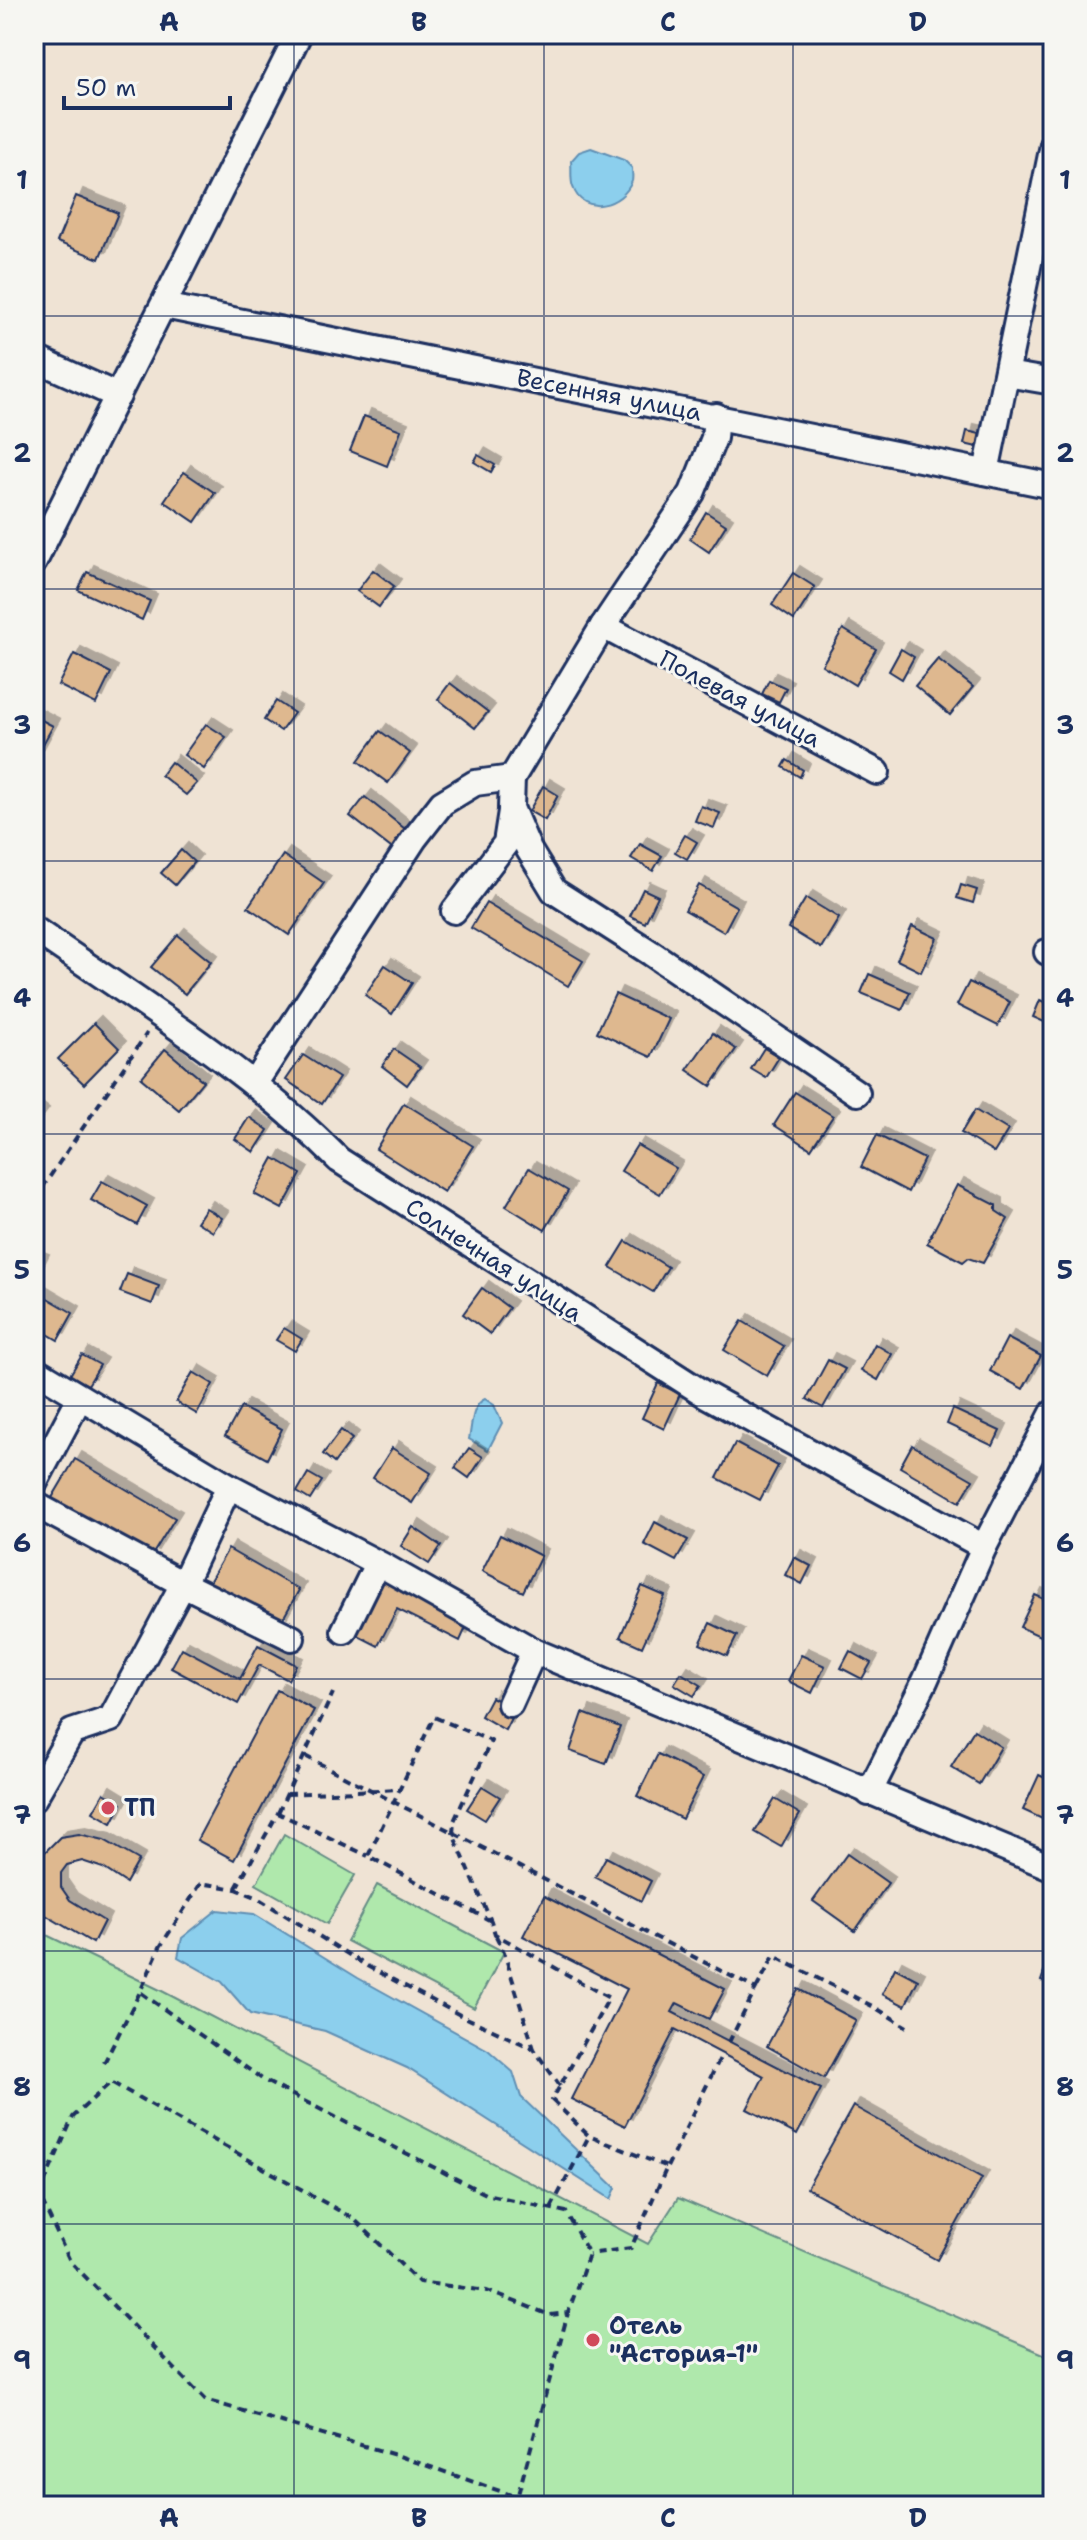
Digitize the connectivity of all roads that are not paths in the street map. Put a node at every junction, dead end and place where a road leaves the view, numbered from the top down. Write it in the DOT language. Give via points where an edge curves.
graph roads {
  1 [pos="299,34"];
  2 [pos="1053,145"];
  3 [pos="164,306"];
  4 [pos="34,358"];
  5 [pos="1007,374"];
  6 [pos="1053,382"];
  7 [pos="118,396"];
  8 [pos="716,416"];
  9 [pos="986,472"];
  10 [pos="1053,486"];
  11 [pos="34,562"];
  12 [pos="603,626"];
  13 [pos="877,772"];
  14 [pos="512,778"];
  15 [pos="511,808"];
  16 [pos="454,911"];
  17 [pos="34,929"];
  18 [pos="255,1083"];
  19 [pos="857,1093"];
  20 [pos="34,1369"];
  21 [pos="80,1397"];
  22 [pos="1053,1413"];
  23 [pos="44,1443"];
  24 [pos="34,1484"];
  25 [pos="229,1486"];
  26 [pos="34,1504"];
  27 [pos="984,1547"];
  28 [pos="377,1564"];
  29 [pos="183,1584"];
  30 [pos="344,1631"];
  31 [pos="292,1638"];
  32 [pos="534,1651"];
  33 [pos="510,1704"];
  34 [pos="869,1793"];
  35 [pos="34,1798"];
  36 [pos="1053,1868"];
  1 -- 3 [label="street"];
  2 -- 5 [label="street"];
  3 -- 7 [label="street"];
  3 -- 8 [label="street, Весенняя улица"];
  4 -- 7 [label="street"];
  5 -- 6 [label="street"];
  5 -- 9 [label="street"];
  7 -- 11 [label="street"];
  8 -- 9 [label="street, Весенняя улица"];
  8 -- 12 [label="street" via="714,438 692,493"];
  9 -- 10 [label="street, Весенняя улица"];
  12 -- 13 [label="street, Полевая улица"];
  12 -- 14 [label="street"];
  14 -- 15 [label="street"];
  14 -- 18 [label="street" via="475,783 442,803"];
  15 -- 16 [label="street" via="506,843"];
  15 -- 19 [label="street" via="554,891"];
  17 -- 18 [label="street, Солнечная улица"];
  18 -- 27 [label="street, Солнечная улица" via="339,1160 680,1378"];
  20 -- 21 [label="street"];
  21 -- 23 [label="street"];
  21 -- 25 [label="street"];
  22 -- 27 [label="street"];
  23 -- 24 [label="street"];
  25 -- 28 [label="street"];
  25 -- 29 [label="street"];
  26 -- 29 [label="street"];
  27 -- 34 [label="street"];
  28 -- 30 [label="street"];
  28 -- 32 [label="street"];
  29 -- 31 [label="street"];
  29 -- 35 [label="street" via="111,1719 72,1732"];
  32 -- 33 [label="street"];
  32 -- 34 [label="street"];
  34 -- 36 [label="street"];
}
